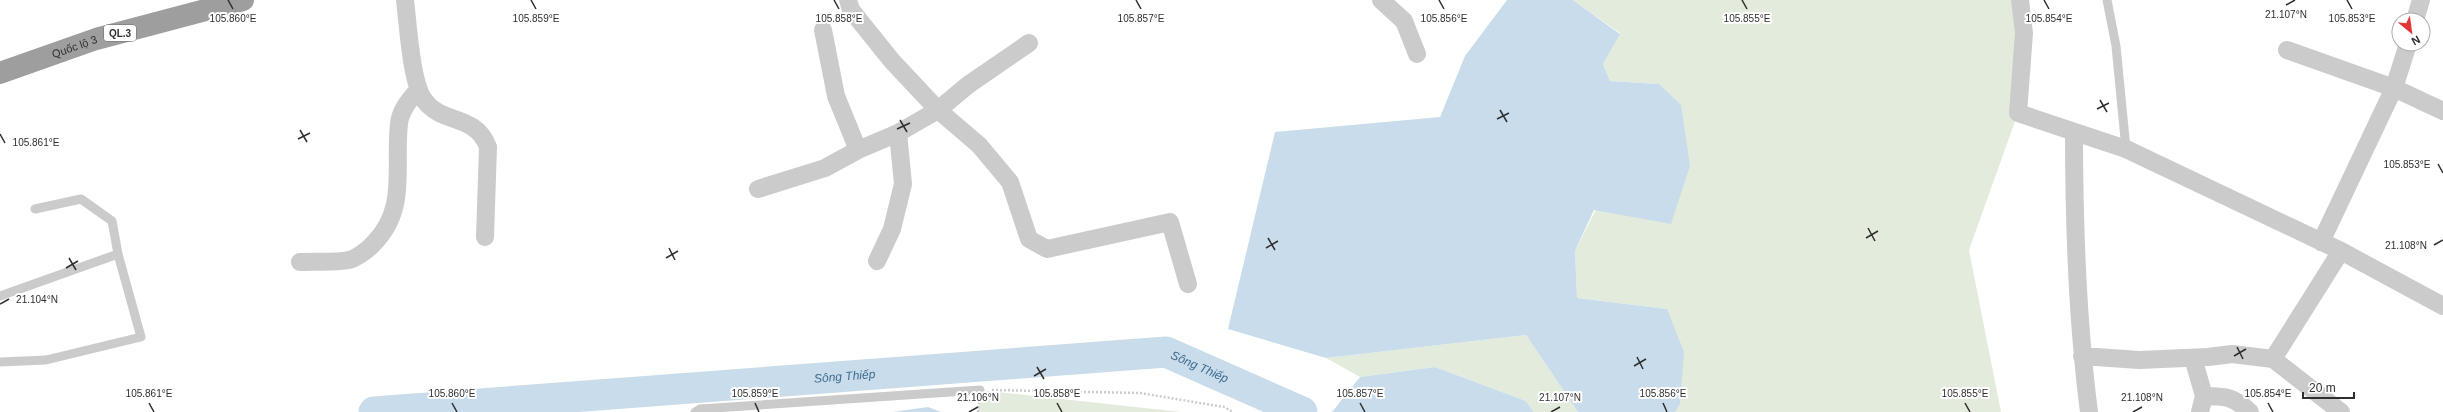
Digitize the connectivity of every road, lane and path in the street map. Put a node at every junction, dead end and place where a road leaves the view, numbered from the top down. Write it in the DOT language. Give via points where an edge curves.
graph roads {
  1 [pos="242,0"];
  2 [pos="405,0"];
  3 [pos="848,0"];
  4 [pos="1380,0"];
  5 [pos="2020,0"];
  6 [pos="2107,0"];
  7 [pos="2421,0"];
  8 [pos="2417,12"];
  9 [pos="824,30"];
  10 [pos="1029,43"];
  11 [pos="2287,50"];
  12 [pos="2405,52"];
  13 [pos="1417,54"];
  14 [pos="0,73"];
  15 [pos="2394,88"];
  16 [pos="418,90"];
  17 [pos="938,110"];
  18 [pos="2443,111"];
  19 [pos="898,133"];
  20 [pos="2074,133"];
  21 [pos="2126,149"];
  22 [pos="858,150"];
  23 [pos="758,189"];
  24 [pos="34,209"];
  25 [pos="485,237"];
  26 [pos="2321,242"];
  27 [pos="2341,251"];
  28 [pos="118,254"];
  29 [pos="878,261"];
  30 [pos="300,262"];
  31 [pos="1188,284"];
  32 [pos="0,296"];
  33 [pos="2443,306"];
  34 [pos="2082,356"];
  35 [pos="2193,358"];
  36 [pos="2273,360"];
  37 [pos="0,362"];
  38 [pos="980,390"];
  39 [pos="2202,404"];
  40 [pos="1224,407"];
  41 [pos="695,412"];
  42 [pos="1223,412"];
  43 [pos="1233,412"];
  44 [pos="2089,412"];
  45 [pos="2250,412"];
  46 [pos="2341,412"];
  1 -- 14 [label="highway, Quốc lộ 3 / QL.3" via="96,39"];
  2 -- 16 [label="street"];
  3 -- 17 [label="street" via="851,10 892,61"];
  4 -- 13 [label="street" via="1404,21"];
  5 -- 20 [label="street" via="2024,33 2018,113"];
  6 -- 21 [label="lane" via="2116,46"];
  7 -- 8 [label="street"];
  9 -- 22 [label="street" via="836,96"];
  10 -- 17 [label="street" via="968,85"];
  11 -- 15 [label="street"];
  12 -- 15 [label="street"];
  15 -- 18 [label="street"];
  15 -- 26 [label="street"];
  16 -- 25 [label="street" via="435,111 470,125 483,134 488,147"];
  16 -- 30 [label="street" via="405,105 399,123 398,188 394,213 385,232 370,248 350,260"];
  17 -- 19 [label="street"];
  17 -- 31 [label="street" via="979,145 1010,182 1029,239 1047,249 1170,222"];
  19 -- 22 [label="street"];
  19 -- 29 [label="street" via="903,184 892,229"];
  20 -- 21 [label="street"];
  20 -- 34 [label="street" via="2074,242"];
  21 -- 26 [label="street"];
  22 -- 23 [label="street" via="825,168"];
  24 -- 28 [label="lane" via="81,199 112,221"];
  26 -- 27 [label="street"];
  27 -- 33 [label="street"];
  27 -- 36 [label="street"];
  28 -- 32 [label="lane"];
  28 -- 37 [label="lane" via="141,337 46,360"];
  34 -- 35 [label="street" via="2139,360"];
  34 -- 44 [label="street"];
  35 -- 36 [label="street" via="2232,354"];
  35 -- 39 [label="street"];
  36 -- 46 [label="street"];
  38 -- 40 [label="path" via="1140,393"];
  38 -- 41 [label="lane" via="700,409"];
  39 -- 45 [label="street" via="2225,396 2238,401"];
  40 -- 42 [label="path"];
  40 -- 43 [label="path"];
}
